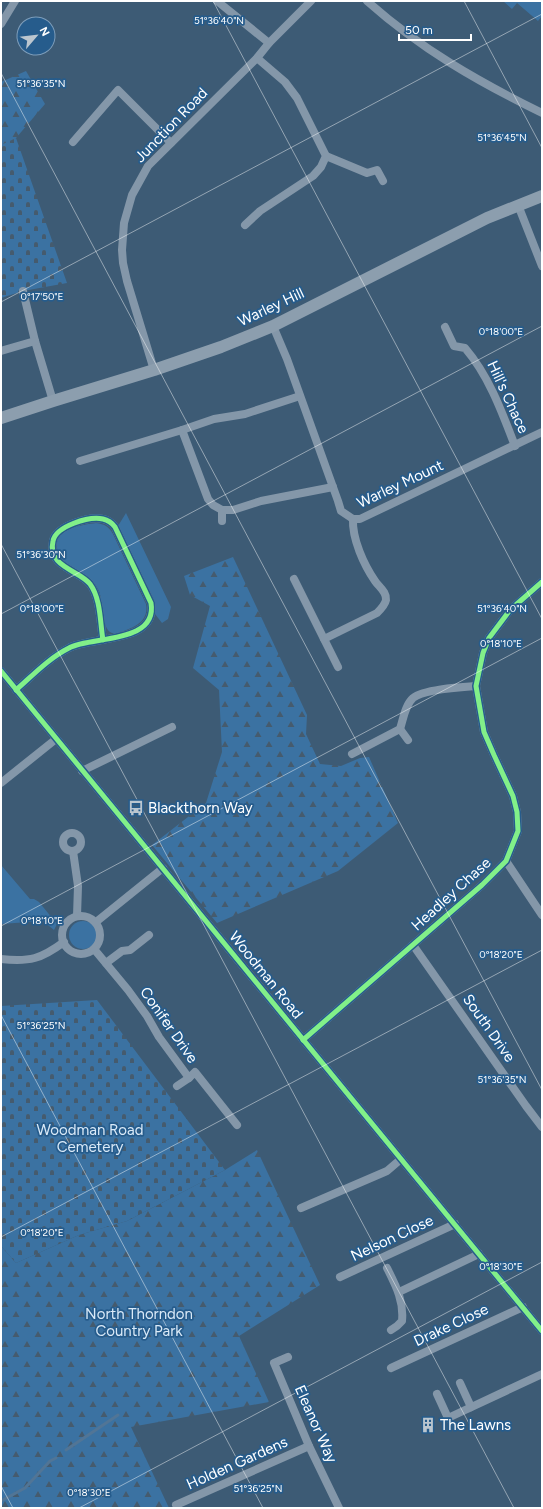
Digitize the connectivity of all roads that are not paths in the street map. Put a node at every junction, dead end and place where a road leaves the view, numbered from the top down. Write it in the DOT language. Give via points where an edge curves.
graph roads {
  1 [pos="15,1"];
  2 [pos="217,1"];
  3 [pos="311,1"];
  4 [pos="367,1"];
  5 [pos="1,24"];
  6 [pos="270,43"];
  7 [pos="257,58"];
  8 [pos="542,113"];
  9 [pos="73,142"];
  10 [pos="171,143"];
  11 [pos="326,156"];
  12 [pos="383,181"];
  13 [pos="542,196"];
  14 [pos="518,205"];
  15 [pos="245,225"];
  16 [pos="542,266"];
  17 [pos="23,292"];
  18 [pos="273,326"];
  19 [pos="445,327"];
  20 [pos="35,341"];
  21 [pos="1,351"];
  22 [pos="154,370"];
  23 [pos="300,396"];
  24 [pos="53,401"];
  25 [pos="1,418"];
  26 [pos="182,430"];
  27 [pos="542,432"];
  28 [pos="516,446"];
  29 [pos="80,461"];
  30 [pos="333,487"];
  31 [pos="222,510"];
  32 [pos="353,519"];
  33 [pos="222,521"];
  34 [pos="294,579"];
  35 [pos="542,582"];
  36 [pos="324,639"];
  37 [pos="103,640"];
  38 [pos="338,667"];
  39 [pos="1,671"];
  40 [pos="476,686"];
  41 [pos="16,690"];
  42 [pos="172,727"];
  43 [pos="400,730"];
  44 [pos="56,739"];
  45 [pos="408,740"];
  46 [pos="352,754"];
  47 [pos="82,770"];
  48 [pos="1,783"];
  49 [pos="73,851"];
  50 [pos="506,861"];
  51 [pos="163,868"];
  52 [pos="542,915"];
  53 [pos="77,916"];
  54 [pos="96,922"];
  55 [pos="149,935"];
  56 [pos="64,942"];
  57 [pos="413,945"];
  58 [pos="94,949"];
  59 [pos="1,959"];
  60 [pos="106,963"];
  61 [pos="303,1040"];
  62 [pos="195,1072"];
  63 [pos="177,1086"];
  64 [pos="237,1125"];
  65 [pos="542,1127"];
  66 [pos="402,1159"];
  67 [pos="301,1208"];
  68 [pos="455,1224"];
  69 [pos="479,1254"];
  70 [pos="387,1268"];
  71 [pos="340,1277"];
  72 [pos="399,1292"];
  73 [pos="523,1307"];
  74 [pos="391,1330"];
  75 [pos="542,1331"];
  76 [pos="288,1357"];
  77 [pos="391,1368"];
  78 [pos="542,1374"];
  79 [pos="460,1383"];
  80 [pos="437,1394"];
  81 [pos="471,1407"];
  82 [pos="308,1446"];
  83 [pos="176,1505"];
  84 [pos="339,1508"];
  1 -- 5 [label="street"];
  2 -- 6 [label="street"];
  3 -- 6 [label="street, Junction Road"];
  4 -- 8 [label="street" via="412,38 448,63"];
  6 -- 7 [label="street, Junction Road"];
  7 -- 10 [label="street, Junction Road"];
  7 -- 11 [label="street" via="285,82 298,98"];
  9 -- 10 [label="street" via="118,90"];
  10 -- 22 [label="street, Junction Road" via="148,166 132,195 124,224 122,250 127,281"];
  11 -- 12 [label="street" via="367,173 377,170"];
  11 -- 15 [label="street" via="321,168 313,176 260,211"];
  13 -- 14 [label="main road, Warley Hill"];
  14 -- 16 [label="street"];
  14 -- 18 [label="main road, Warley Hill" via="460,230"];
  17 -- 20 [label="street"];
  18 -- 22 [label="main road, Warley Hill" via="221,348"];
  18 -- 23 [label="street, Warley Mount"];
  19 -- 28 [label="street, Hill's Chace" via="454,346 466,348 482,370"];
  20 -- 21 [label="street"];
  20 -- 24 [label="street"];
  22 -- 24 [label="main road, Warley Hill"];
  23 -- 26 [label="street" via="245,414 214,419"];
  23 -- 30 [label="street, Warley Mount"];
  24 -- 25 [label="main road, Warley Hill"];
  26 -- 29 [label="street"];
  26 -- 31 [label="street" via="206,496 212,505"];
  27 -- 28 [label="street, Warley Mount"];
  28 -- 32 [label="street, Warley Mount" via="360,519"];
  30 -- 31 [label="street" via="273,498 233,510"];
  30 -- 32 [label="street, Warley Mount" via="342,511"];
  31 -- 33 [label="street"];
  32 -- 36 [label="street" via="353,531 358,547 375,582 385,592 386,599 378,613"];
  34 -- 36 [label="street"];
  35 -- 40 [label="street, Headley Chase" via="510,610 489,638"];
  36 -- 38 [label="street"];
  37 -- 37 [label="street" via="120,637 139,629 148,621 152,610 115,527 104,519 90,519 61,529 54,537 52,547 60,563 85,579 94,591"];
  37 -- 41 [label="street" via="69,648 53,658"];
  39 -- 41 [label="street, Woodman Road"];
  40 -- 43 [label="street" via="423,693 413,698"];
  40 -- 50 [label="street, Headley Chase" via="484,732 513,796 517,812 518,831"];
  41 -- 44 [label="street, Woodman Road"];
  42 -- 47 [label="street"];
  43 -- 45 [label="street"];
  43 -- 46 [label="street"];
  44 -- 47 [label="street, Woodman Road"];
  44 -- 48 [label="street"];
  47 -- 51 [label="street, Woodman Road"];
  49 -- 53 [label="street" via="78,886"];
  50 -- 52 [label="street"];
  50 -- 57 [label="street, Headley Chase"];
  51 -- 54 [label="street"];
  51 -- 61 [label="street, Woodman Road"];
  53 -- 54 [label="street" via="84,916"];
  53 -- 56 [label="street" via="68,921 63,928"];
  54 -- 58 [label="street" via="101,933"];
  55 -- 60 [label="street" via="130,950 122,951"];
  56 -- 58 [label="street" via="70,950 77,953 85,954"];
  56 -- 59 [label="street" via="43,956 32,959"];
  57 -- 61 [label="street, Headley Chase"];
  57 -- 65 [label="street, South Drive"];
  58 -- 60 [label="street, Conifer Drive"];
  60 -- 62 [label="street, Conifer Drive" via="136,1000 159,1037"];
  61 -- 66 [label="street, Woodman Road"];
  62 -- 63 [label="street"];
  62 -- 64 [label="street, Conifer Drive"];
  66 -- 67 [label="street" via="387,1171"];
  66 -- 68 [label="street, Woodman Road"];
  68 -- 69 [label="street, Woodman Road"];
  68 -- 71 [label="street, Nelson Close"];
  69 -- 72 [label="street"];
  69 -- 73 [label="street, Woodman Road"];
  70 -- 72 [label="street"];
  72 -- 74 [label="street" via="402,1321"];
  73 -- 75 [label="street, Woodman Road"];
  73 -- 77 [label="street, Drake Close"];
  76 -- 82 [label="street, Eleanor Way" via="274,1363"];
  78 -- 81 [label="street"];
  79 -- 81 [label="street"];
  80 -- 81 [label="street" via="448,1418"];
  82 -- 83 [label="street, Holden Gardens"];
  82 -- 84 [label="street, Eleanor Way"];
}
